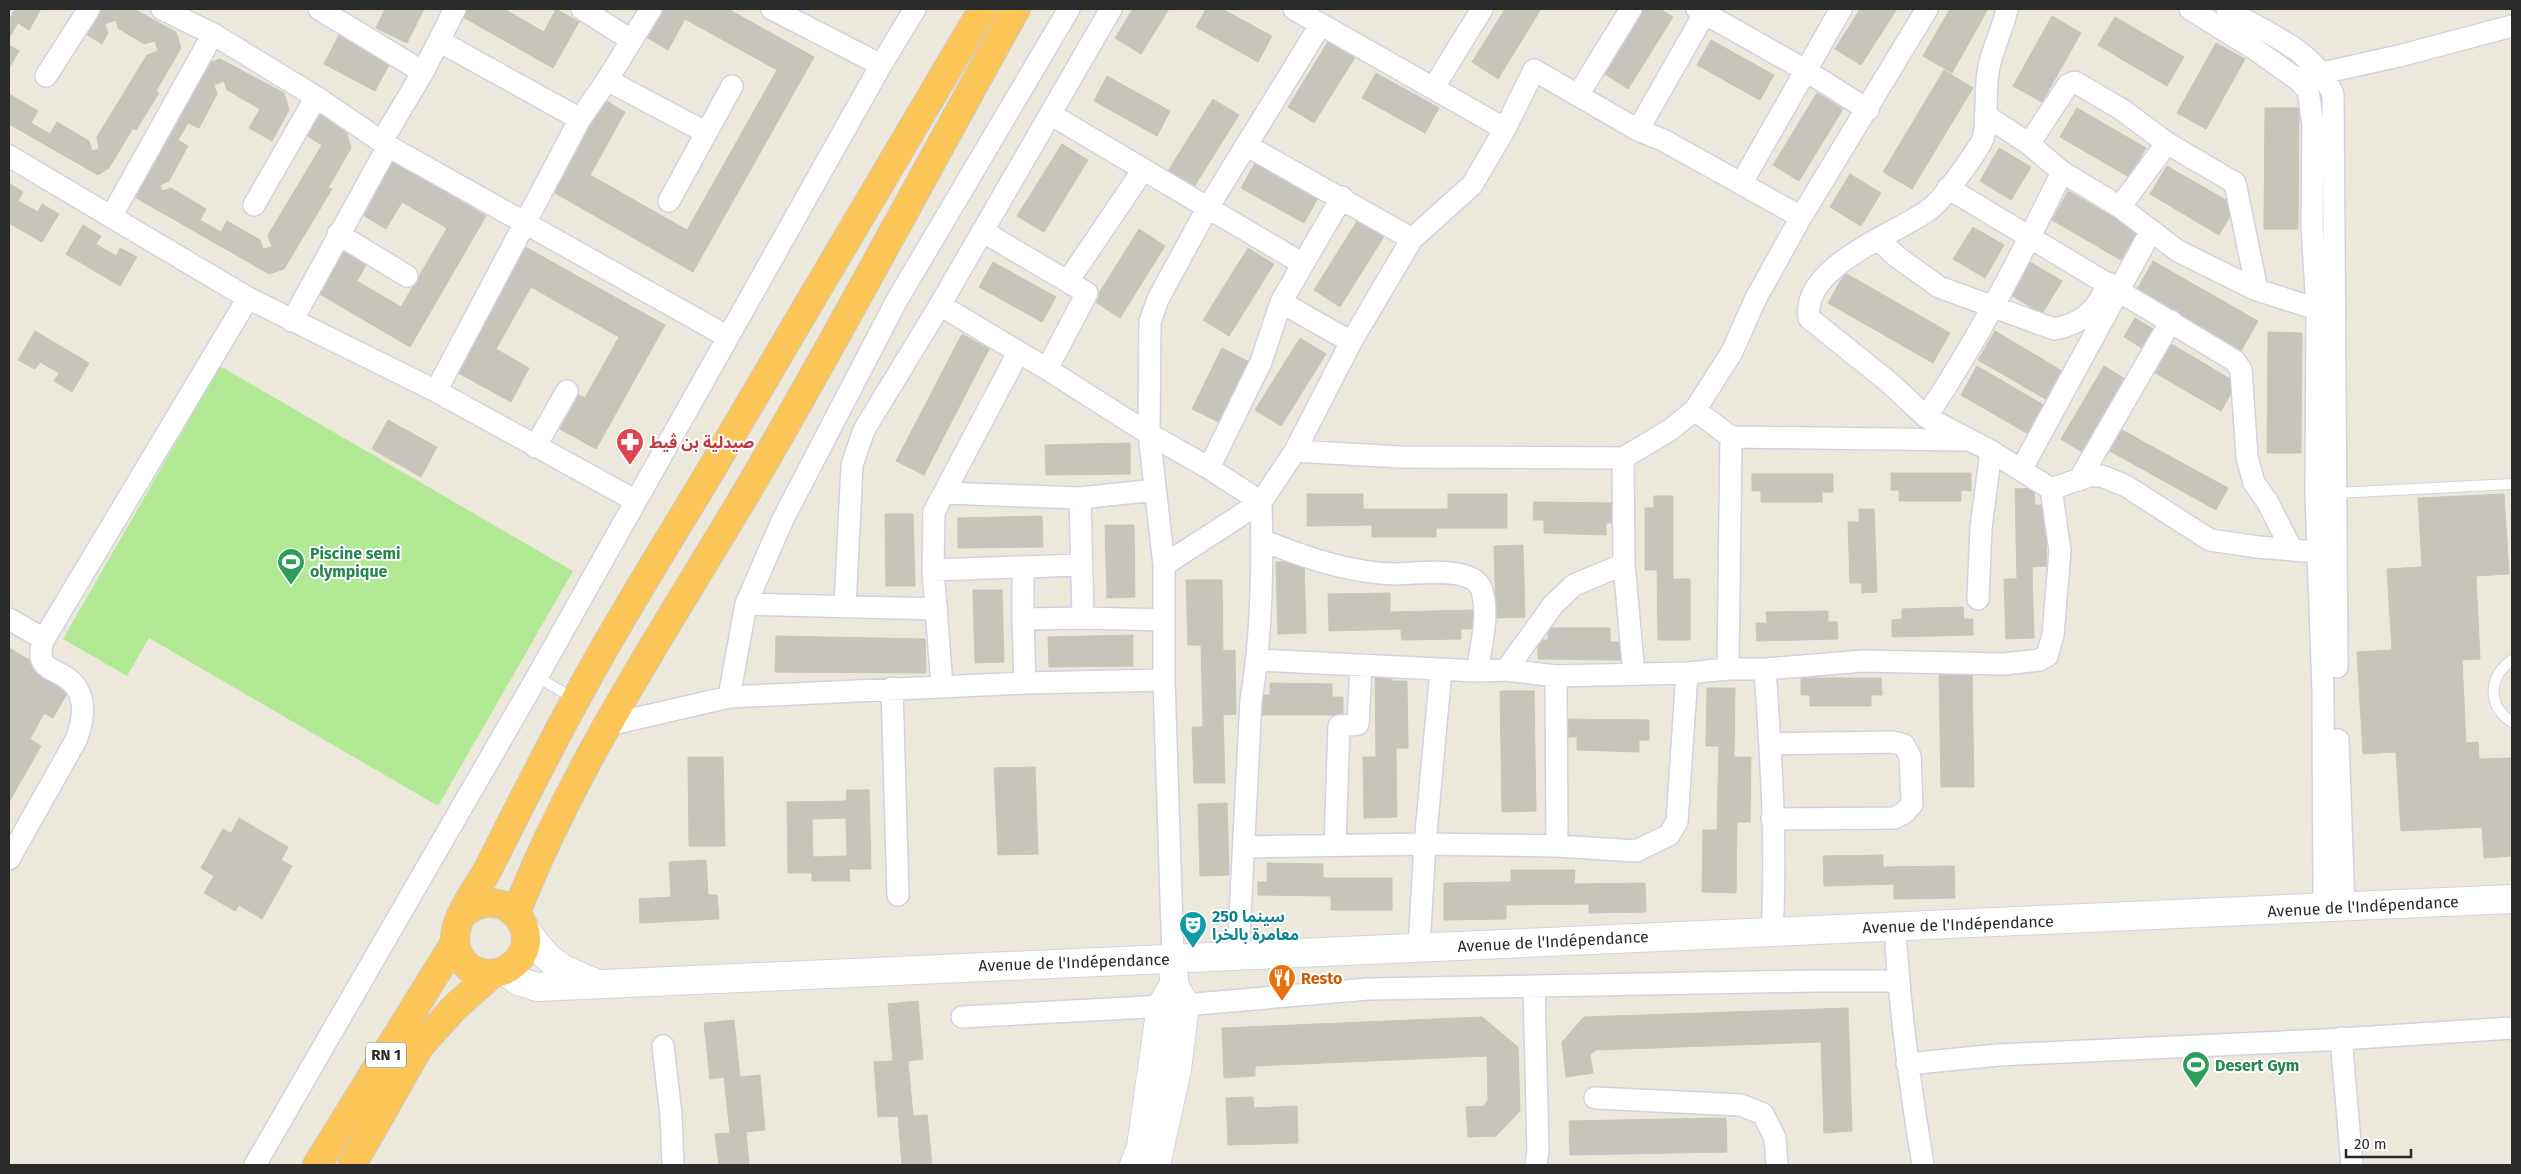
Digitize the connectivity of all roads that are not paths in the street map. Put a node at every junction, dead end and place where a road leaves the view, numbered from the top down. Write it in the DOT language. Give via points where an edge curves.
graph roads {
  1 [pos="90,9"];
  2 [pos="162,9"];
  3 [pos="319,9"];
  4 [pos="455,9"];
  5 [pos="582,9"];
  6 [pos="650,9"];
  7 [pos="772,9"];
  8 [pos="915,9"];
  9 [pos="983,9"];
  10 [pos="1016,9"];
  11 [pos="1068,9"];
  12 [pos="1111,9"];
  13 [pos="1294,9"];
  14 [pos="1482,9"];
  15 [pos="1631,9"];
  16 [pos="1841,9"];
  17 [pos="1927,9"];
  18 [pos="2007,9"];
  19 [pos="2190,9"];
  20 [pos="2227,9"];
  21 [pos="1703,10"];
  22 [pos="350,16"];
  23 [pos="1321,24"];
  24 [pos="2512,26"];
  25 [pos="213,34"];
  26 [pos="631,40"];
  27 [pos="439,41"];
  28 [pos="881,65"];
  29 [pos="1805,70"];
  30 [pos="423,72"];
  31 [pos="2286,72"];
  32 [pos="2322,73"];
  33 [pos="46,76"];
  34 [pos="607,80"];
  35 [pos="732,86"];
  36 [pos="1434,88"];
  37 [pos="1578,95"];
  38 [pos="316,97"];
  39 [pos="1868,110"];
  40 [pos="1050,114"];
  41 [pos="1985,116"];
  42 [pos="580,119"];
  43 [pos="1505,129"];
  44 [pos="1638,130"];
  45 [pos="705,132"];
  46 [pos="2166,143"];
  47 [pos="385,144"];
  48 [pos="2029,144"];
  49 [pos="1246,145"];
  50 [pos="9,156"];
  51 [pos="1143,170"];
  52 [pos="2062,172"];
  53 [pos="1741,184"];
  54 [pos="1948,188"];
  55 [pos="1342,197"];
  56 [pos="669,202"];
  57 [pos="254,205"];
  58 [pos="2120,207"];
  59 [pos="1208,209"];
  60 [pos="111,217"];
  61 [pos="1801,218"];
  62 [pos="526,222"];
  63 [pos="982,230"];
  64 [pos="2151,232"];
  65 [pos="338,234"];
  66 [pos="2029,238"];
  67 [pos="1412,239"];
  68 [pos="1878,239"];
  69 [pos="1303,264"];
  70 [pos="408,276"];
  71 [pos="1068,281"];
  72 [pos="2113,287"];
  73 [pos="2257,290"];
  74 [pos="248,298"];
  75 [pos="1281,302"];
  76 [pos="940,305"];
  77 [pos="1993,306"];
  78 [pos="2317,309"];
  79 [pos="292,321"];
  80 [pos="2170,321"];
  81 [pos="728,337"];
  82 [pos="1350,342"];
  83 [pos="1018,353"];
  84 [pos="1047,369"];
  85 [pos="436,391"];
  86 [pos="567,391"];
  87 [pos="1695,410"];
  88 [pos="1926,417"];
  89 [pos="1150,434"];
  90 [pos="1731,437"];
  91 [pos="1970,441"];
  92 [pos="535,447"];
  93 [pos="1295,451"];
  94 [pos="1991,451"];
  95 [pos="1623,458"];
  96 [pos="1209,468"];
  97 [pos="2022,470"];
  98 [pos="2079,480"];
  99 [pos="2512,484"];
  100 [pos="2051,489"];
  101 [pos="1155,490"];
  102 [pos="945,493"];
  103 [pos="2336,493"];
  104 [pos="1080,498"];
  105 [pos="636,501"];
  106 [pos="1261,502"];
  107 [pos="1262,540"];
  108 [pos="2292,550"];
  109 [pos="2317,552"];
  110 [pos="1624,564"];
  111 [pos="1080,565"];
  112 [pos="1164,565"];
  113 [pos="1023,568"];
  114 [pos="934,570"];
  115 [pos="1978,599"];
  116 [pos="746,604"];
  117 [pos="845,606"];
  118 [pos="937,609"];
  119 [pos="1083,618"];
  120 [pos="1023,619"];
  121 [pos="9,620"];
  122 [pos="1164,620"];
  123 [pos="44,639"];
  124 [pos="1258,660"];
  125 [pos="2512,660"];
  126 [pos="1361,665"];
  127 [pos="1728,669"];
  128 [pos="1765,669"];
  129 [pos="1441,670"];
  130 [pos="1506,670"];
  131 [pos="1477,671"];
  132 [pos="1687,673"];
  133 [pos="1634,674"];
  134 [pos="1556,676"];
  135 [pos="537,678"];
  136 [pos="1164,680"];
  137 [pos="1025,682"];
  138 [pos="942,686"];
  139 [pos="892,688"];
  140 [pos="729,697"];
  141 [pos="575,700"];
  142 [pos="2512,722"];
  143 [pos="608,725"];
  144 [pos="1770,744"];
  145 [pos="1772,819"];
  146 [pos="1425,844"];
  147 [pos="1335,845"];
  148 [pos="1557,846"];
  149 [pos="1244,847"];
  150 [pos="9,859"];
  151 [pos="898,895"];
  152 [pos="2512,899"];
  153 [pos="2334,907"];
  154 [pos="464,913"];
  155 [pos="521,922"];
  156 [pos="1895,926"];
  157 [pos="1772,931"];
  158 [pos="454,944"];
  159 [pos="1419,947"];
  160 [pos="1238,955"];
  161 [pos="1173,958"];
  162 [pos="498,972"];
  163 [pos="1898,981"];
  164 [pos="595,983"];
  165 [pos="1534,987"];
  166 [pos="1173,999"];
  167 [pos="962,1018"];
  168 [pos="2512,1028"];
  169 [pos="2341,1038"];
  170 [pos="663,1046"];
  171 [pos="1907,1064"];
  172 [pos="1595,1098"];
  173 [pos="1147,1158"];
  174 [pos="256,1165"];
  175 [pos="317,1165"];
  176 [pos="352,1165"];
  177 [pos="673,1165"];
  178 [pos="1536,1165"];
  179 [pos="1778,1165"];
  180 [pos="1923,1165"];
  181 [pos="2352,1165"];
  1 -- 33 [label="street"];
  2 -- 25 [label="street"];
  3 -- 22 [label="street"];
  4 -- 27 [label="street"];
  5 -- 26 [label="street"];
  6 -- 26 [label="street"];
  7 -- 28 [label="street"];
  8 -- 28 [label="street"];
  9 -- 141 [label="highway"];
  10 -- 143 [label="highway" via="769,454"];
  11 -- 116 [label="street" via="896,300 783,519"];
  12 -- 40 [label="street"];
  13 -- 23 [label="street"];
  14 -- 36 [label="street"];
  15 -- 37 [label="street"];
  16 -- 29 [label="street"];
  17 -- 39 [label="street"];
  18 -- 41 [label="street" via="2004,27 1989,65"];
  19 -- 31 [label="street"];
  20 -- 32 [label="street" via="2299,52"];
  21 -- 29 [label="street"];
  21 -- 44 [label="street"];
  22 -- 30 [label="street"];
  23 -- 36 [label="street"];
  23 -- 49 [label="street"];
  24 -- 32 [label="street"];
  25 -- 38 [label="street"];
  25 -- 60 [label="street"];
  26 -- 34 [label="street"];
  27 -- 30 [label="street"];
  27 -- 42 [label="street"];
  28 -- 81 [label="street"];
  29 -- 39 [label="street"];
  29 -- 53 [label="street"];
  30 -- 47 [label="street"];
  31 -- 32 [label="street"];
  31 -- 78 [label="street" via="2308,90 2313,125 2312,225"];
  32 -- 103 [label="street" via="2333,94"];
  34 -- 42 [label="street"];
  34 -- 45 [label="street"];
  35 -- 45 [label="street"];
  36 -- 43 [label="street"];
  37 -- 43 [label="street" via="1534,70"];
  37 -- 44 [label="street"];
  38 -- 47 [label="street"];
  38 -- 57 [label="street"];
  39 -- 61 [label="street"];
  40 -- 51 [label="street"];
  40 -- 63 [label="street"];
  41 -- 48 [label="street"];
  41 -- 54 [label="street" via="1984,137"];
  42 -- 62 [label="street"];
  43 -- 67 [label="street" via="1472,185"];
  44 -- 53 [label="street" via="1663,140"];
  45 -- 56 [label="street"];
  46 -- 48 [label="street" via="2121,109 2075,82 2068,85"];
  46 -- 58 [label="street"];
  46 -- 73 [label="street" via="2235,183"];
  47 -- 62 [label="street"];
  47 -- 65 [label="street"];
  48 -- 52 [label="street"];
  49 -- 55 [label="street"];
  49 -- 59 [label="street"];
  50 -- 60 [label="street"];
  51 -- 59 [label="street"];
  51 -- 71 [label="street"];
  52 -- 58 [label="street"];
  52 -- 66 [label="street"];
  53 -- 61 [label="street"];
  54 -- 66 [label="street"];
  54 -- 68 [label="street" via="1932,208"];
  55 -- 67 [label="street"];
  55 -- 69 [label="street"];
  58 -- 64 [label="street"];
  59 -- 69 [label="street"];
  59 -- 89 [label="street" via="1158,299 1150,322"];
  60 -- 74 [label="street"];
  61 -- 87 [label="street" via="1755,300 1732,352"];
  62 -- 81 [label="street"];
  62 -- 85 [label="street"];
  63 -- 71 [label="street"];
  63 -- 76 [label="street"];
  64 -- 72 [label="street"];
  64 -- 73 [label="street" via="2187,255"];
  65 -- 70 [label="street"];
  65 -- 79 [label="street"];
  66 -- 72 [label="street"];
  66 -- 77 [label="street"];
  67 -- 82 [label="street"];
  68 -- 77 [label="street" via="1939,287"];
  68 -- 88 [label="street" via="1855,251 1820,285 1809,302 1809,318 1816,327 1891,384"];
  69 -- 75 [label="street"];
  71 -- 84 [label="street" via="1086,293"];
  72 -- 77 [label="street" via="2071,326 2054,329"];
  72 -- 80 [label="street"];
  72 -- 97 [label="street"];
  73 -- 78 [label="street"];
  74 -- 79 [label="street"];
  74 -- 123 [label="street"];
  75 -- 82 [label="street"];
  75 -- 96 [label="street" via="1261,362"];
  76 -- 83 [label="street"];
  76 -- 117 [label="street" via="864,430 852,465"];
  77 -- 88 [label="street"];
  78 -- 109 [label="street"];
  79 -- 85 [label="street"];
  80 -- 98 [label="street"];
  80 -- 108 [label="street" via="2234,361 2241,370 2247,457 2254,482"];
  81 -- 105 [label="street"];
  82 -- 93 [label="street"];
  83 -- 84 [label="street"];
  83 -- 102 [label="street"];
  84 -- 89 [label="street"];
  85 -- 92 [label="street"];
  86 -- 92 [label="street"];
  87 -- 90 [label="street"];
  87 -- 95 [label="street" via="1657,439"];
  88 -- 91 [label="street"];
  89 -- 96 [label="street"];
  89 -- 101 [label="street"];
  90 -- 91 [label="street"];
  90 -- 127 [label="street"];
  91 -- 94 [label="street"];
  92 -- 105 [label="street"];
  93 -- 95 [label="street" via="1400,457"];
  93 -- 106 [label="street"];
  94 -- 97 [label="street"];
  94 -- 115 [label="street" via="1981,528"];
  95 -- 110 [label="street"];
  96 -- 106 [label="street"];
  97 -- 100 [label="street"];
  98 -- 100 [label="street"];
  98 -- 108 [label="street" via="2102,476 2126,486 2210,540"];
  99 -- 103 [label="lane"];
  100 -- 128 [label="street" via="2060,551 2053,635 2047,656 2004,664 1863,661"];
  101 -- 104 [label="street"];
  101 -- 112 [label="street"];
  102 -- 104 [label="street"];
  102 -- 114 [label="street" via="934,512"];
  103 -- 153 [label="street" via="2339,768"];
  104 -- 111 [label="street"];
  105 -- 135 [label="street"];
  106 -- 107 [label="street"];
  106 -- 112 [label="street"];
  107 -- 124 [label="street"];
  107 -- 131 [label="street" via="1296,554 1351,569 1392,574 1453,573 1470,576 1481,587 1485,620"];
  108 -- 109 [label="street"];
  109 -- 153 [label="street"];
  110 -- 130 [label="street" via="1574,585 1553,606"];
  110 -- 133 [label="street"];
  111 -- 113 [label="street"];
  111 -- 119 [label="street"];
  112 -- 122 [label="street"];
  113 -- 114 [label="street"];
  113 -- 120 [label="street"];
  114 -- 118 [label="street"];
  116 -- 117 [label="street"];
  116 -- 140 [label="street"];
  117 -- 118 [label="street"];
  118 -- 138 [label="street"];
  119 -- 120 [label="street"];
  119 -- 122 [label="street"];
  120 -- 137 [label="street"];
  121 -- 123 [label="street"];
  122 -- 136 [label="street"];
  123 -- 150 [label="street" via="40,649 41,660 47,668 76,686 80,695 82,724"];
  124 -- 126 [label="street"];
  124 -- 149 [label="street" via="1251,700"];
  125 -- 142 [label="lane" via="2497,676 2493,698 2497,708"];
  126 -- 129 [label="street"];
  126 -- 147 [label="street" via="1358,724 1339,726"];
  127 -- 128 [label="street"];
  127 -- 132 [label="street"];
  128 -- 144 [label="street"];
  129 -- 131 [label="street"];
  129 -- 146 [label="street"];
  130 -- 131 [label="street"];
  130 -- 134 [label="street"];
  132 -- 133 [label="street"];
  132 -- 148 [label="street" via="1680,797 1677,822 1668,835 1636,851"];
  133 -- 134 [label="street"];
  134 -- 148 [label="street"];
  135 -- 141 [label="lane"];
  135 -- 174 [label="street"];
  136 -- 137 [label="street"];
  136 -- 161 [label="street"];
  137 -- 138 [label="street"];
  138 -- 139 [label="street"];
  139 -- 140 [label="street"];
  139 -- 151 [label="street"];
  140 -- 143 [label="street"];
  141 -- 154 [label="highway"];
  143 -- 155 [label="highway" via="536,863"];
  144 -- 145 [label="street"];
  144 -- 145 [label="street" via="1892,742 1904,745 1910,756 1912,804 1894,818"];
  145 -- 157 [label="street"];
  146 -- 147 [label="street"];
  146 -- 148 [label="street"];
  146 -- 159 [label="street"];
  147 -- 149 [label="street"];
  149 -- 160 [label="street"];
  152 -- 153 [label="main road, Avenue de l'Indépendance"];
  153 -- 156 [label="main road, Avenue de l'Indépendance"];
  154 -- 155 [label="highway" via="478,904 494,902 502,904"];
  154 -- 158 [label="highway" via="454,933"];
  155 -- 162 [label="highway" via="525,946 522,954 518,961"];
  155 -- 164 [label="main road" via="544,956 561,969"];
  156 -- 157 [label="main road, Avenue de l'Indépendance"];
  156 -- 163 [label="street"];
  157 -- 159 [label="main road, Avenue de l'Indépendance"];
  158 -- 162 [label="highway" via="472,969"];
  158 -- 175 [label="highway, RN 1"];
  159 -- 160 [label="main road, Avenue de l'Indépendance"];
  160 -- 161 [label="main road, Avenue de l'Indépendance"];
  161 -- 164 [label="main road, Avenue de l'Indépendance"];
  161 -- 166 [label="main road"];
  162 -- 164 [label="main road, Avenue de l'Indépendance" via="537,986"];
  162 -- 176 [label="highway, RN 1" via="454,1008 419,1047"];
  163 -- 165 [label="street"];
  163 -- 171 [label="street"];
  165 -- 166 [label="street" via="1368,989"];
  165 -- 178 [label="street"];
  166 -- 167 [label="street"];
  166 -- 173 [label="main road" via="1177,1069"];
  168 -- 169 [label="street"];
  169 -- 171 [label="street" via="1998,1055"];
  169 -- 181 [label="street"];
  170 -- 177 [label="street" via="672,1115"];
  171 -- 180 [label="street"];
  172 -- 179 [label="street" via="1741,1105 1762,1114 1775,1138"];
}
